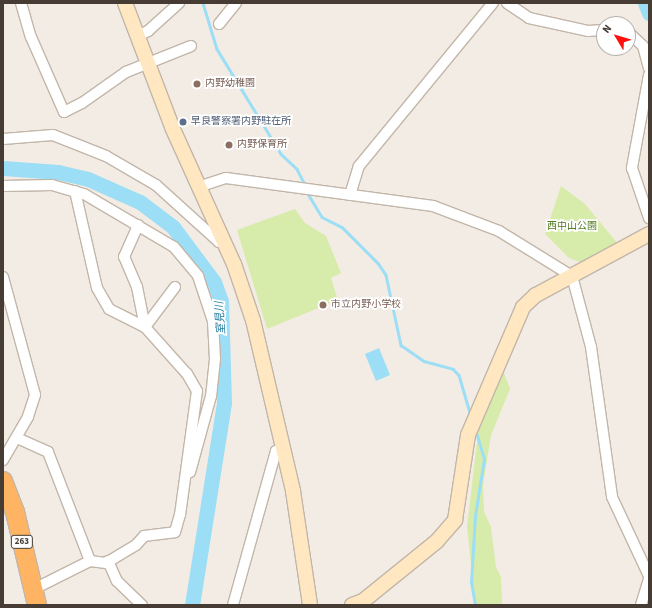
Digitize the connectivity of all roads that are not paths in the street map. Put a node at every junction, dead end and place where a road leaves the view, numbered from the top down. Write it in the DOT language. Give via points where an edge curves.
graph roads {
  1 [pos="20,3"];
  2 [pos="124,3"];
  3 [pos="179,3"];
  4 [pos="236,3"];
  5 [pos="493,3"];
  6 [pos="507,3"];
  7 [pos="219,24"];
  8 [pos="596,30"];
  9 [pos="137,36"];
  10 [pos="636,39"];
  11 [pos="191,46"];
  12 [pos="147,63"];
  13 [pos="649,68"];
  14 [pos="649,75"];
  15 [pos="3,139"];
  16 [pos="3,186"];
  17 [pos="198,186"];
  18 [pos="75,191"];
  19 [pos="350,195"];
  20 [pos="649,218"];
  21 [pos="138,225"];
  22 [pos="649,234"];
  23 [pos="224,241"];
  24 [pos="572,276"];
  25 [pos="3,277"];
  26 [pos="175,287"];
  27 [pos="145,327"];
  28 [pos="17,438"];
  29 [pos="283,449"];
  30 [pos="3,460"];
  31 [pos="3,481"];
  32 [pos="185,489"];
  33 [pos="90,561"];
  34 [pos="108,561"];
  35 [pos="649,577"];
  36 [pos="35,597"];
  37 [pos="142,605"];
  38 [pos="233,605"];
  39 [pos="310,605"];
  40 [pos="352,605"];
  41 [pos="641,605"];
  1 -- 12 [label="street" via="31,37 64,112"];
  2 -- 9 [label="street"];
  3 -- 9 [label="street" via="148,31"];
  4 -- 7 [label="street"];
  5 -- 19 [label="street" via="359,166"];
  6 -- 8 [label="street" via="529,18"];
  9 -- 12 [label="street"];
  10 -- 13 [label="street" via="643,46"];
  11 -- 12 [label="street"];
  12 -- 17 [label="street"];
  14 -- 20 [label="street" via="632,168"];
  15 -- 23 [label="street" via="53,135 106,156 156,186 219,242"];
  16 -- 18 [label="street" via="52,185"];
  17 -- 19 [label="street" via="226,178"];
  17 -- 23 [label="street"];
  18 -- 21 [label="street"];
  18 -- 27 [label="street" via="97,288 109,309"];
  19 -- 24 [label="street" via="454,212 499,231"];
  21 -- 27 [label="street" via="124,257 137,287"];
  21 -- 32 [label="street" via="174,247 198,276 213,321 215,359 211,396"];
  22 -- 24 [label="street"];
  23 -- 29 [label="street" via="253,320"];
  24 -- 35 [label="street" via="591,347 612,497"];
  24 -- 40 [label="street" via="536,295 523,307 468,435 455,520 437,541 363,601"];
  25 -- 28 [label="street" via="34,395"];
  26 -- 27 [label="street"];
  27 -- 32 [label="street" via="187,374 197,392 187,445"];
  28 -- 30 [label="street"];
  28 -- 33 [label="street" via="48,452"];
  29 -- 38 [label="street" via="276,451"];
  29 -- 39 [label="street" via="298,517"];
  31 -- 36 [label="highway, 263" via="15,512"];
  32 -- 34 [label="street" via="175,532 144,536 136,545"];
  33 -- 34 [label="street"];
  33 -- 36 [label="street"];
  34 -- 37 [label="street" via="117,581"];
  35 -- 41 [label="street"];
}
